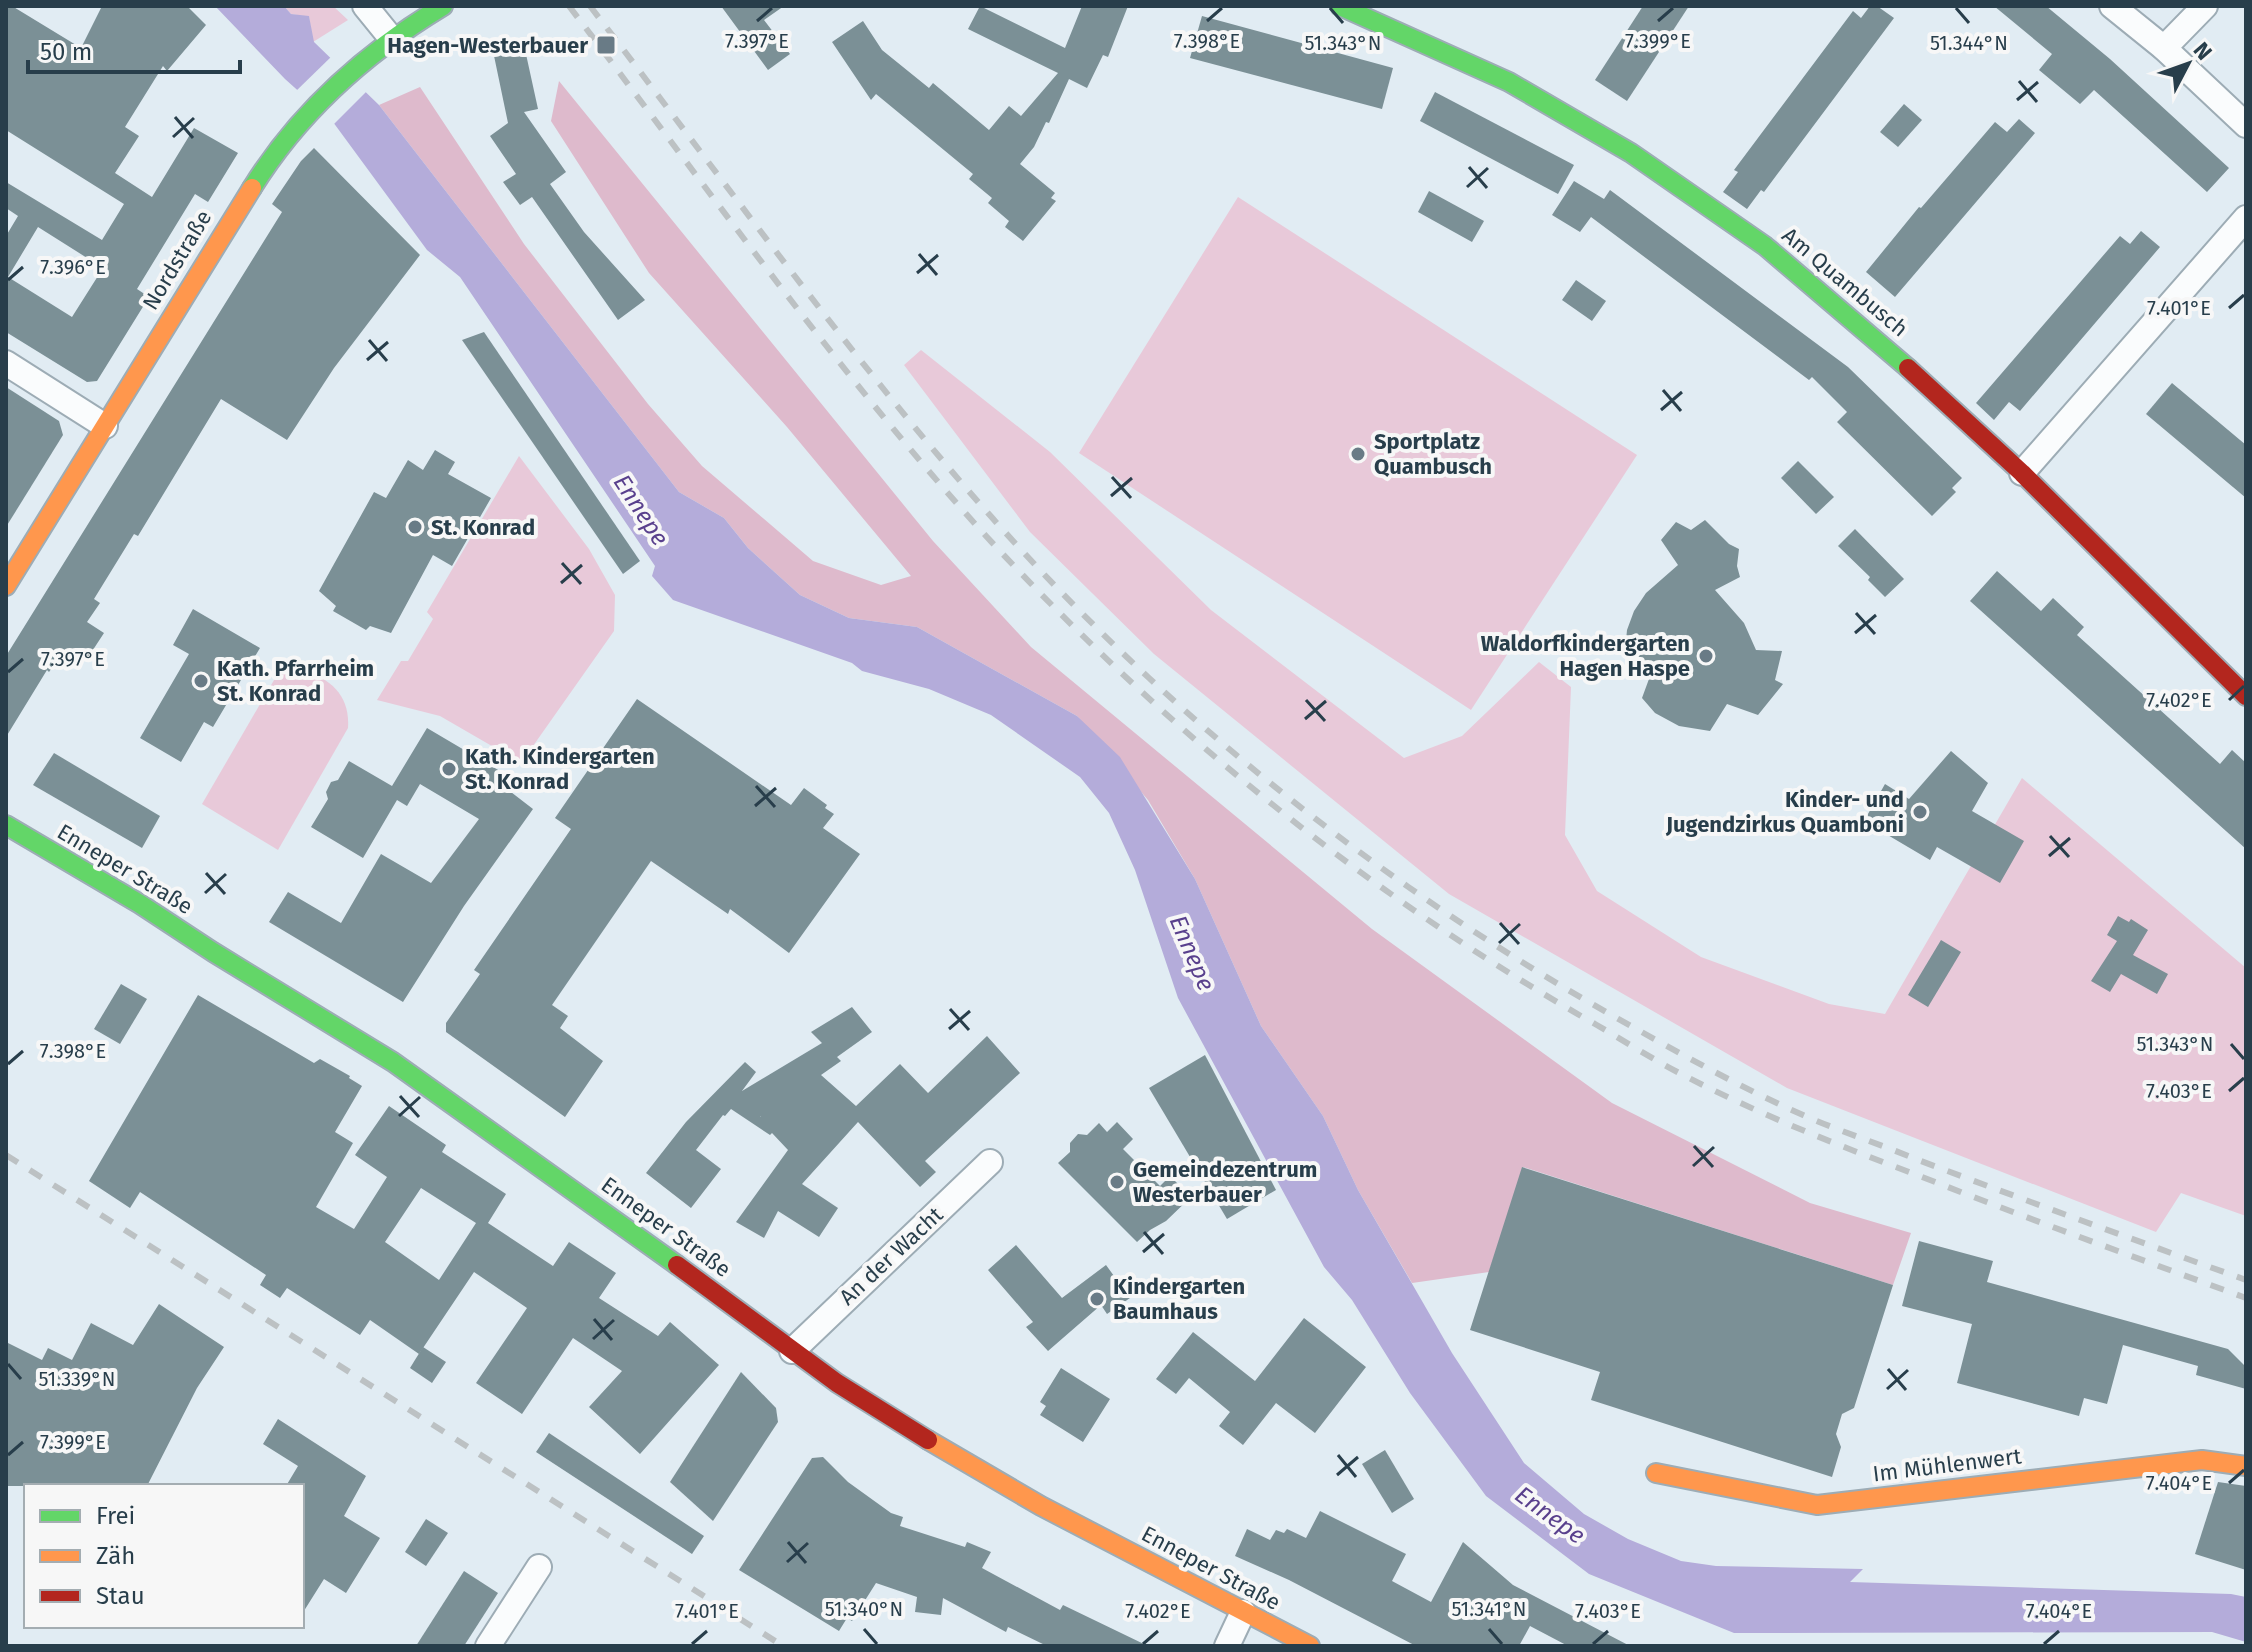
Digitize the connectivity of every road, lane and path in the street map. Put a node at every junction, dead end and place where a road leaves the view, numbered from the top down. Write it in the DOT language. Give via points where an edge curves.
graph roads {
  1 [pos="365,6"];
  2 [pos="443,6"];
  3 [pos="1340,6"];
  4 [pos="2112,6"];
  5 [pos="2205,6"];
  6 [pos="391,38"];
  7 [pos="2164,48"];
  8 [pos="2246,125"];
  9 [pos="2246,218"];
  10 [pos="6,363"];
  11 [pos="105,426"];
  12 [pos="2022,473"];
  13 [pos="6,586"];
  14 [pos="2246,696"];
  15 [pos="6,825"];
  16 [pos="990,1162"];
  17 [pos="792,1351"];
  18 [pos="2246,1466"];
  19 [pos="1656,1473"];
  20 [pos="539,1567"];
  21 [pos="1243,1612"];
  22 [pos="488,1646"];
  23 [pos="1227,1646"];
  24 [pos="1310,1646"];
  1 -- 6 [label="street"];
  2 -- 6 [label="street, Nordstraße"];
  3 -- 12 [label="street, Am Quambusch" via="1509,82 1631,153 1765,246 1890,351"];
  4 -- 7 [label="street"];
  5 -- 7 [label="street"];
  6 -- 11 [label="street, Nordstraße" via="288,136 260,170"];
  7 -- 8 [label="street"];
  9 -- 12 [label="street"];
  10 -- 11 [label="street"];
  11 -- 13 [label="street, Nordstraße"];
  12 -- 14 [label="street, Am Quambusch"];
  15 -- 17 [label="street, Enneper Straße" via="367,1044"];
  16 -- 17 [label="street, An der Wacht"];
  17 -- 21 [label="street, Enneper Straße" via="880,1411 1041,1506"];
  18 -- 19 [label="street, Im Mühlenwert" via="2202,1460 1817,1505"];
  20 -- 22 [label="street"];
  21 -- 23 [label="street"];
  21 -- 24 [label="street, Enneper Straße"];
}
